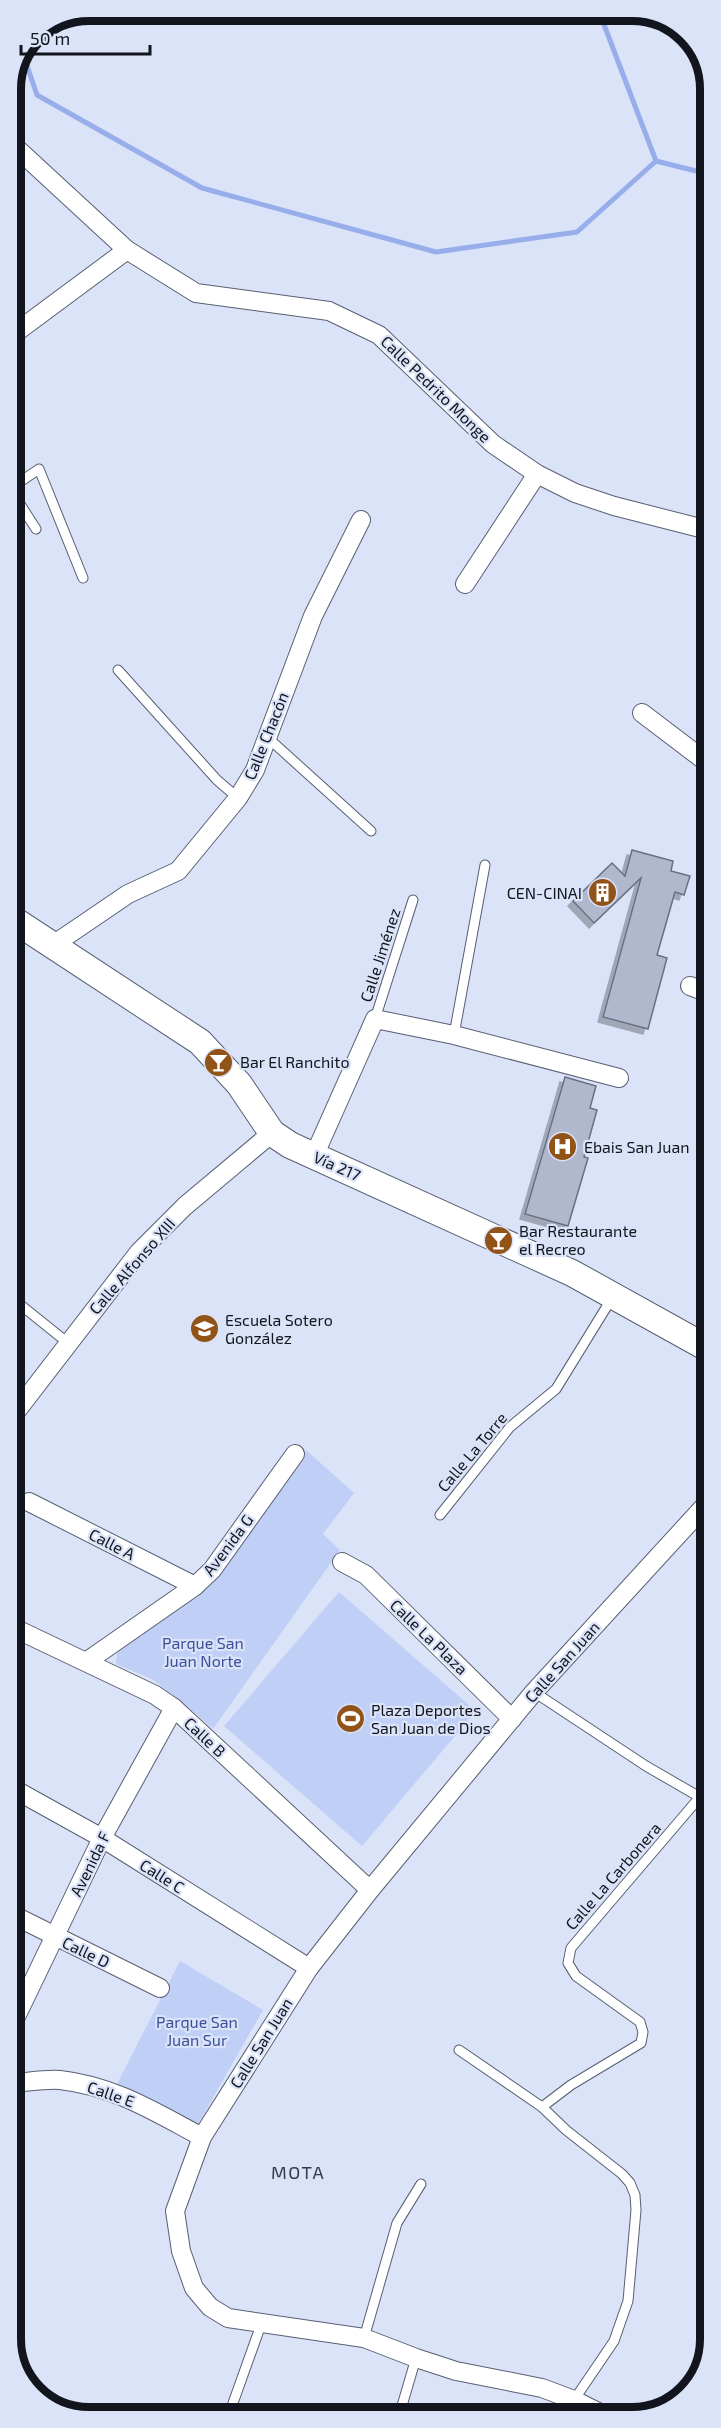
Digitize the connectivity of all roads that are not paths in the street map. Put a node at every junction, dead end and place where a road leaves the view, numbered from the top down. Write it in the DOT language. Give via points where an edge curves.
graph roads {
  1 [pos="21,153"];
  2 [pos="127,250"];
  3 [pos="21,329"];
  4 [pos="537,474"];
  5 [pos="21,482"];
  6 [pos="21,505"];
  7 [pos="361,520"];
  8 [pos="700,528"];
  9 [pos="36,529"];
  10 [pos="83,578"];
  11 [pos="465,584"];
  12 [pos="118,670"];
  13 [pos="642,713"];
  14 [pos="267,737"];
  15 [pos="700,757"];
  16 [pos="238,798"];
  17 [pos="371,831"];
  18 [pos="485,865"];
  19 [pos="413,900"];
  20 [pos="21,924"];
  21 [pos="53,945"];
  22 [pos="690,986"];
  23 [pos="700,990"];
  24 [pos="375,1019"];
  25 [pos="454,1035"];
  26 [pos="619,1078"];
  27 [pos="272,1133"];
  28 [pos="314,1156"];
  29 [pos="613,1295"];
  30 [pos="21,1305"];
  31 [pos="68,1343"];
  32 [pos="700,1344"];
  33 [pos="21,1405"];
  34 [pos="295,1454"];
  35 [pos="29,1502"];
  36 [pos="700,1511"];
  37 [pos="440,1515"];
  38 [pos="342,1562"];
  39 [pos="195,1586"];
  40 [pos="21,1631"];
  41 [pos="86,1662"];
  42 [pos="534,1692"];
  43 [pos="174,1708"];
  44 [pos="513,1719"];
  45 [pos="21,1793"];
  46 [pos="699,1798"];
  47 [pos="102,1838"];
  48 [pos="370,1890"];
  49 [pos="21,1919"];
  50 [pos="54,1936"];
  51 [pos="309,1968"];
  52 [pos="160,1988"];
  53 [pos="21,2006"];
  54 [pos="459,2050"];
  55 [pos="21,2082"];
  56 [pos="542,2107"];
  57 [pos="202,2137"];
  58 [pos="421,2184"];
  59 [pos="262,2322"];
  60 [pos="364,2338"];
  61 [pos="416,2358"];
  62 [pos="574,2400"];
  63 [pos="232,2407"];
  64 [pos="402,2407"];
  65 [pos="588,2407"];
  1 -- 2 [label="street, Calle Pedrito Monge"];
  2 -- 3 [label="street"];
  2 -- 4 [label="street, Calle Pedrito Monge" via="196,293 330,311 380,334 493,444"];
  4 -- 8 [label="street, Calle Pedrito Monge" via="604,503"];
  4 -- 11 [label="street"];
  5 -- 10 [label="lane" via="39,468"];
  6 -- 9 [label="lane"];
  7 -- 14 [label="street, Calle Chacón" via="313,616"];
  12 -- 16 [label="lane" via="217,780"];
  13 -- 15 [label="street"];
  14 -- 16 [label="street, Calle Chacón" via="255,770"];
  14 -- 17 [label="lane"];
  16 -- 21 [label="street, Calle Chacón" via="178,871 128,894"];
  18 -- 25 [label="lane"];
  19 -- 24 [label="lane, Calle Jiménez"];
  20 -- 21 [label="main road, Vía 217"];
  21 -- 27 [label="main road, Vía 217" via="200,1042 239,1084"];
  22 -- 23 [label="street"];
  24 -- 25 [label="street"];
  24 -- 28 [label="street"];
  25 -- 26 [label="street"];
  27 -- 28 [label="main road, Vía 217"];
  27 -- 31 [label="street, Calle Alfonso XIII" via="184,1206 139,1252"];
  28 -- 29 [label="main road, Vía 217"];
  29 -- 32 [label="main road, Vía 217"];
  29 -- 37 [label="lane, Calle La Torre" via="556,1389 510,1427"];
  30 -- 31 [label="lane"];
  31 -- 33 [label="street, Calle Alfonso XIII"];
  34 -- 39 [label="street, Avenida G" via="212,1570"];
  35 -- 39 [label="street, Calle A"];
  36 -- 42 [label="street, Calle San Juan"];
  38 -- 44 [label="street, Calle La Plaza" via="366,1575"];
  39 -- 41 [label="street, Avenida G"];
  40 -- 41 [label="street, Calle B"];
  41 -- 43 [label="street, Calle B"];
  42 -- 44 [label="street, Calle San Juan"];
  42 -- 46 [label="lane"];
  43 -- 47 [label="street, Avenida F"];
  43 -- 48 [label="street, Calle B"];
  44 -- 48 [label="street, Calle San Juan"];
  45 -- 47 [label="street, Calle C"];
  46 -- 56 [label="lane, Calle La Carbonera" via="571,1948 568,1963 576,1976 640,2022 641,2043"];
  47 -- 50 [label="street, Avenida F"];
  47 -- 51 [label="street, Calle C"];
  48 -- 51 [label="street, Calle San Juan"];
  49 -- 50 [label="street, Calle D"];
  50 -- 52 [label="street, Calle D"];
  50 -- 53 [label="street, Avenida F"];
  51 -- 57 [label="street, Calle San Juan"];
  54 -- 56 [label="lane"];
  55 -- 57 [label="street, Calle E" via="57,2080 102,2087"];
  56 -- 62 [label="lane" via="622,2174 635,2195 628,2301 614,2341"];
  57 -- 59 [label="street, Calle San Juan" via="175,2211 181,2251 194,2288 210,2307 228,2318"];
  58 -- 60 [label="lane" via="398,2223"];
  59 -- 60 [label="street, Calle San Juan"];
  59 -- 63 [label="lane"];
  60 -- 61 [label="street, Calle San Juan"];
  61 -- 62 [label="street, Calle San Juan" via="456,2371 542,2388"];
  61 -- 64 [label="lane"];
  62 -- 65 [label="street, Calle San Juan"];
}
